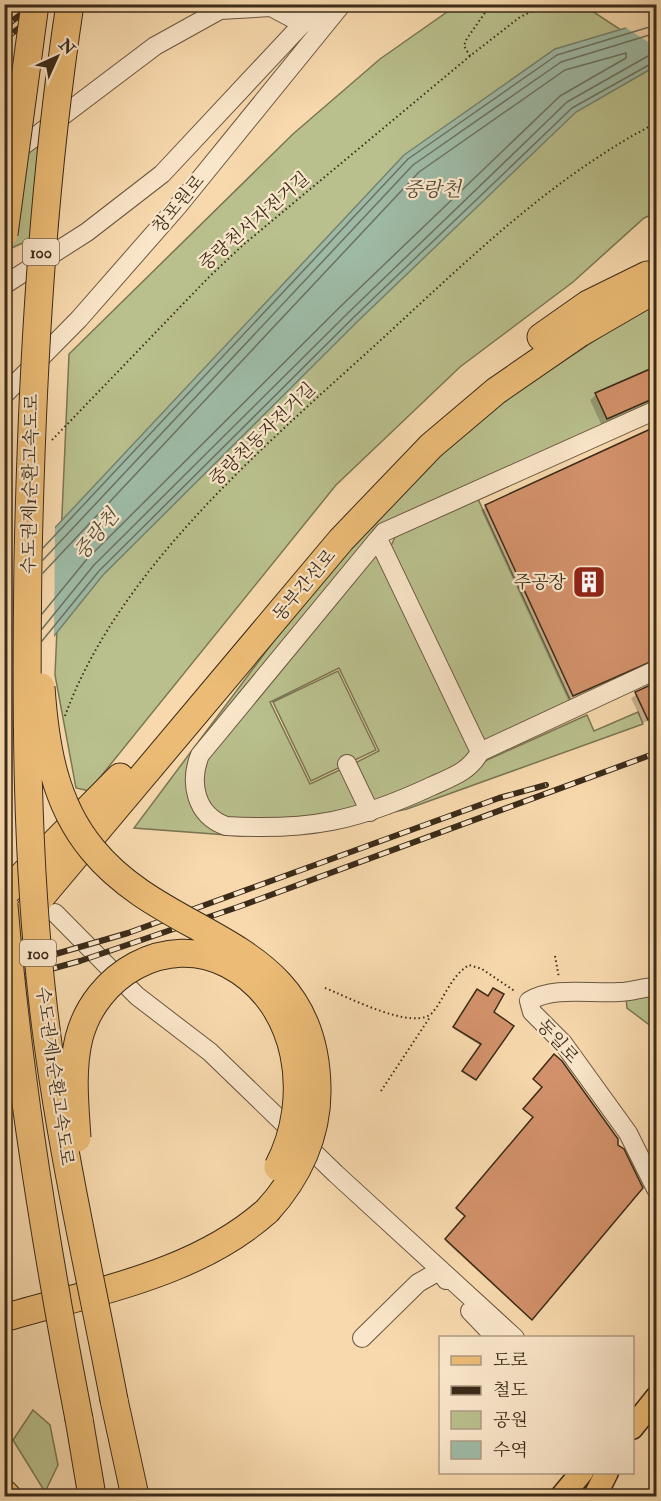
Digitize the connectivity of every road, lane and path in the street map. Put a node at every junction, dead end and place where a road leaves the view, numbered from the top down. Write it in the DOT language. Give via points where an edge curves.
graph roads {
  1 [pos="35,4"];
  2 [pos="70,4"];
  3 [pos="321,4"];
  4 [pos="342,4"];
  5 [pos="491,4"];
  6 [pos="548,4"];
  7 [pos="303,24"];
  8 [pos="470,56"];
  9 [pos="657,123"];
  10 [pos="4,160"];
  11 [pos="4,234"];
  12 [pos="657,270"];
  13 [pos="4,285"];
  14 [pos="657,289"];
  15 [pos="4,395"];
  16 [pos="657,410"];
  17 [pos="46,446"];
  18 [pos="4,489"];
  19 [pos="21,490"];
  20 [pos="378,539"];
  21 [pos="657,670"];
  22 [pos="63,720"];
  23 [pos="480,752"];
  24 [pos="348,764"];
  25 [pos="370,812"];
  26 [pos="11,854"];
  27 [pos="5,860"];
  28 [pos="4,894"];
  29 [pos="4,905"];
  30 [pos="55,913"];
  31 [pos="4,941"];
  32 [pos="555,956"];
  33 [pos="657,987"];
  34 [pos="325,988"];
  35 [pos="557,993"];
  36 [pos="529,1001"];
  37 [pos="431,1014"];
  38 [pos="381,1091"];
  39 [pos="657,1189"];
  40 [pos="260,1205"];
  41 [pos="441,1270"];
  42 [pos="4,1299"];
  43 [pos="4,1318"];
  44 [pos="494,1336"];
  45 [pos="513,1336"];
  46 [pos="362,1338"];
  47 [pos="657,1398"];
  48 [pos="115,1406"];
  49 [pos="634,1427"];
  50 [pos="581,1474"];
  51 [pos="606,1474"];
  52 [pos="92,1497"];
  53 [pos="135,1497"];
  54 [pos="562,1497"];
  55 [pos="595,1497"];
  1 -- 11 [label="highway, 100, bridge"];
  2 -- 19 [label="highway, 수도권제1순환고속도로 / 100, bridge" via="55,114"];
  3 -- 7 [label="street, 창포원로"];
  4 -- 15 [label="street, 창포원로" via="79,320"];
  5 -- 8 [label="path" via="466,40 464,46"];
  6 -- 8 [label="path, 중랑천서자전거길" via="520,17"];
  7 -- 10 [label="street" via="271,8 220,10 155,46"];
  7 -- 13 [label="street, 창포원로" via="162,174 87,232"];
  8 -- 17 [label="path, 중랑천서자전거길" via="223,263"];
  9 -- 22 [label="path, 중랑천동자전거길" via="582,168 512,221 249,463 172,546 118,612 86,667"];
  12 -- 28 [label="highway, 동부간선로" via="588,304 478,382 433,423 319,541 100,800"];
  14 -- 31 [label="highway, 동부간선로" via="580,333 496,391 431,446 341,540"];
  16 -- 20 [label="street" via="384,532"];
  18 -- 19 [label="path"];
  19 -- 40 [label="highway, bridge" via="45,729 53,775 70,816 92,849 128,886 235,946 269,972 291,998 308,1033 317,1080 313,1128 294,1177"];
  19 -- 48 [label="highway, 수도권제1순환고속도로 / 100, bridge" via="25,727 36,929 59,1120"];
  20 -- 23 [label="street"];
  20 -- 25 [label="street" via="206,747 194,769 193,787 208,814 226,826 308,826"];
  21 -- 23 [label="street"];
  23 -- 25 [label="street" via="464,771"];
  24 -- 25 [label="street"];
  26 -- 27 [label="path"];
  29 -- 52 [label="highway, 수도권제1순환고속도로 / 100, bridge" via="40,1207"];
  30 -- 41 [label="street" via="137,996 210,1052"];
  32 -- 35 [label="path"];
  33 -- 35 [label="street, 동일로"];
  34 -- 37 [label="path" via="397,1016 421,1020"];
  35 -- 36 [label="street, 동일로"];
  36 -- 37 [label="path" via="483,969 469,965 459,971"];
  36 -- 39 [label="street, 동일로" via="531,1012 563,1043 628,1133"];
  37 -- 38 [label="path"];
  40 -- 42 [label="highway" via="181,1245"];
  40 -- 43 [label="highway" via="235,1237 189,1262"];
  40 -- 48 [label="highway, bridge" via="287,1149 297,1106 297,1066 280,1018 255,984 220,961 184,954 135,964 117,976 96,1000 83,1026 76,1061 78,1148"];
  41 -- 44 [label="street" via="453,1295"];
  41 -- 45 [label="street"];
  41 -- 46 [label="street" via="418,1283"];
  47 -- 49 [label="main road"];
  48 -- 53 [label="highway, 수도권제1순환고속도로 / 100"];
  50 -- 54 [label="main road"];
  51 -- 55 [label="main road"];
}
